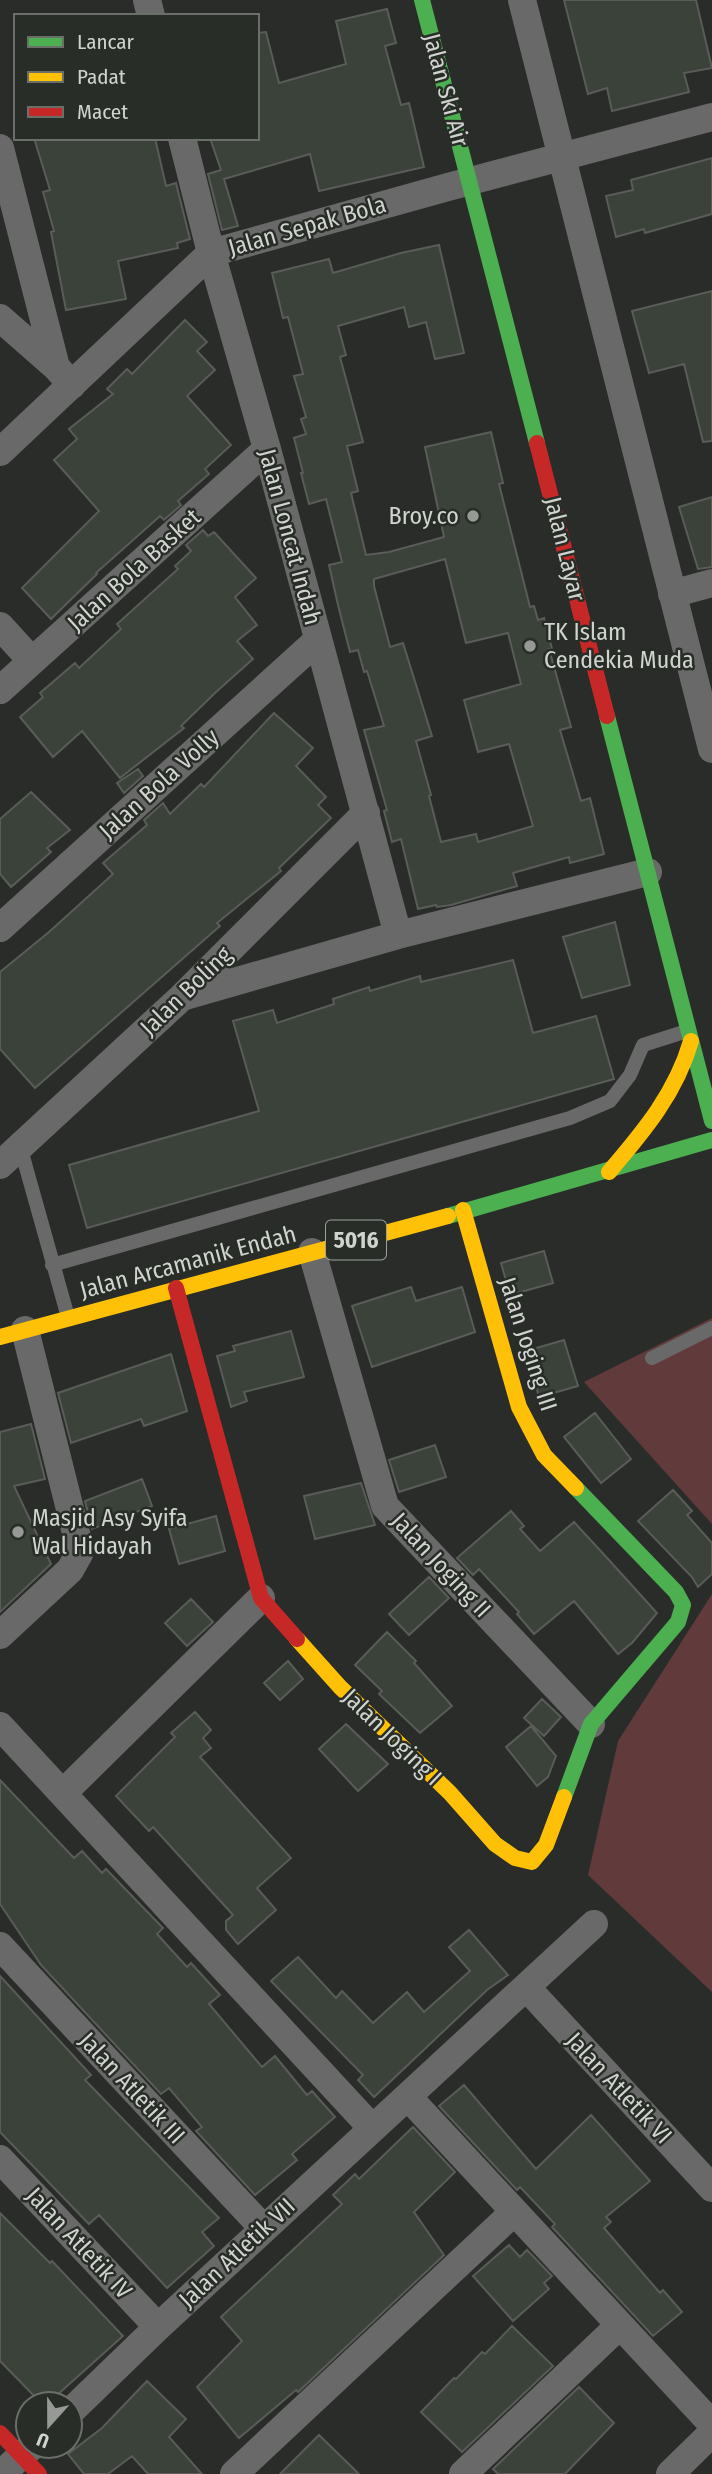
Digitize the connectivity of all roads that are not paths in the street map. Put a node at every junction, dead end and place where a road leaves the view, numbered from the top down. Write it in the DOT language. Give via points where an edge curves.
graph roads {
  1 [pos="422,0"];
  2 [pos="522,0"];
  3 [pos="712,117"];
  4 [pos="183,140"];
  5 [pos="0,148"];
  6 [pos="562,157"];
  7 [pos="470,181"];
  8 [pos="5,185"];
  9 [pos="211,253"];
  10 [pos="0,318"];
  11 [pos="64,376"];
  12 [pos="267,449"];
  13 [pos="0,452"];
  14 [pos="712,583"];
  15 [pos="672,594"];
  16 [pos="0,626"];
  17 [pos="318,640"];
  18 [pos="32,661"];
  19 [pos="0,691"];
  20 [pos="712,749"];
  21 [pos="366,813"];
  22 [pos="648,872"];
  23 [pos="0,928"];
  24 [pos="398,935"];
  25 [pos="182,997"];
  26 [pos="690,1036"];
  27 [pos="712,1121"];
  28 [pos="712,1140"];
  29 [pos="10,1155"];
  30 [pos="609,1172"];
  31 [pos="463,1210"];
  32 [pos="312,1252"];
  33 [pos="52,1265"];
  34 [pos="176,1288"];
  35 [pos="68,1318"];
  36 [pos="712,1328"];
  37 [pos="13,1334"];
  38 [pos="652,1358"];
  39 [pos="261,1598"];
  40 [pos="0,1635"];
  41 [pos="591,1724"];
  42 [pos="0,1726"];
  43 [pos="63,1793"];
  44 [pos="594,1924"];
  45 [pos="0,1946"];
  46 [pos="527,1988"];
  47 [pos="408,2097"];
  48 [pos="372,2128"];
  49 [pos="0,2160"];
  50 [pos="712,2188"];
  51 [pos="514,2212"];
  52 [pos="264,2229"];
  53 [pos="620,2325"];
  54 [pos="158,2327"];
  55 [pos="84,2398"];
  56 [pos="712,2424"];
  57 [pos="0,2433"];
  58 [pos="712,2433"];
  59 [pos="14,2445"];
  60 [pos="29,2460"];
  61 [pos="1,2474"];
  62 [pos="234,2474"];
  63 [pos="463,2474"];
  64 [pos="670,2474"];
  1 -- 7 [label="street, Jalan Ski Air"];
  2 -- 6 [label="street"];
  3 -- 6 [label="street, Jalan Sepak Bola"];
  4 -- 9 [label="street, Jalan Loncat Indah"];
  5 -- 8 [label="street"];
  6 -- 7 [label="street, Jalan Sepak Bola"];
  6 -- 15 [label="street"];
  7 -- 9 [label="street, Jalan Sepak Bola"];
  7 -- 22 [label="street, Jalan Layar"];
  8 -- 11 [label="street"];
  9 -- 11 [label="street, Jalan Sepak Bola"];
  9 -- 12 [label="street, Jalan Loncat Indah"];
  10 -- 11 [label="street"];
  11 -- 13 [label="street, Jalan Sepak Bola"];
  12 -- 17 [label="street, Jalan Loncat Indah"];
  12 -- 18 [label="street, Jalan Bola Basket"];
  14 -- 15 [label="street"];
  15 -- 20 [label="street"];
  16 -- 18 [label="street"];
  17 -- 21 [label="street, Jalan Loncat Indah"];
  17 -- 23 [label="street, Jalan Bola Volly"];
  18 -- 19 [label="street, Jalan Bola Basket"];
  21 -- 24 [label="street, Jalan Loncat Indah"];
  21 -- 25 [label="street, Jalan Boling"];
  22 -- 24 [label="street"];
  22 -- 26 [label="street, Jalan Layar"];
  24 -- 25 [label="street"];
  25 -- 29 [label="street, Jalan Boling"];
  26 -- 27 [label="street, Jalan Layar"];
  26 -- 30 [label="street" via="685,1066 671,1096"];
  26 -- 33 [label="lane" via="643,1045 630,1075 610,1101 570,1118"];
  28 -- 30 [label="street, Jalan Arcamanik Endah / 5016"];
  29 -- 33 [label="lane"];
  30 -- 31 [label="street, Jalan Arcamanik Endah / 5016"];
  31 -- 32 [label="street, Jalan Arcamanik Endah / 5016"];
  31 -- 41 [label="street, Jalan Joging III" via="519,1407 544,1455 676,1591 683,1605 678,1622"];
  32 -- 34 [label="street, Jalan Arcamanik Endah / 5016"];
  32 -- 41 [label="street, Jalan Joging II" via="385,1506"];
  33 -- 35 [label="lane"];
  34 -- 35 [label="street, Jalan Arcamanik Endah / 5016"];
  34 -- 39 [label="street, Jalan Joging I"];
  35 -- 37 [label="street, Jalan Arcamanik Endah / 5016"];
  36 -- 38 [label="lane"];
  37 -- 40 [label="street" via="79,1554 71,1570"];
  39 -- 41 [label="street, Jalan Joging I" via="340,1687 450,1793 495,1844 515,1858 532,1862 546,1845"];
  39 -- 43 [label="street"];
  42 -- 43 [label="street"];
  43 -- 48 [label="street"];
  44 -- 46 [label="street, Jalan Atletik VII"];
  45 -- 52 [label="street, Jalan Atletik III"];
  46 -- 47 [label="street, Jalan Atletik VII"];
  46 -- 50 [label="street, Jalan Atletik VI"];
  47 -- 48 [label="street, Jalan Atletik VII"];
  47 -- 51 [label="street"];
  48 -- 52 [label="street, Jalan Atletik VII"];
  49 -- 54 [label="street, Jalan Atletik IV"];
  51 -- 53 [label="street"];
  51 -- 62 [label="street"];
  52 -- 54 [label="street, Jalan Atletik VII"];
  53 -- 56 [label="street"];
  53 -- 63 [label="street"];
  54 -- 55 [label="street, Jalan Atletik VII"];
  57 -- 59 [label="street"];
  58 -- 64 [label="street"];
  60 -- 61 [label="street"];
}
